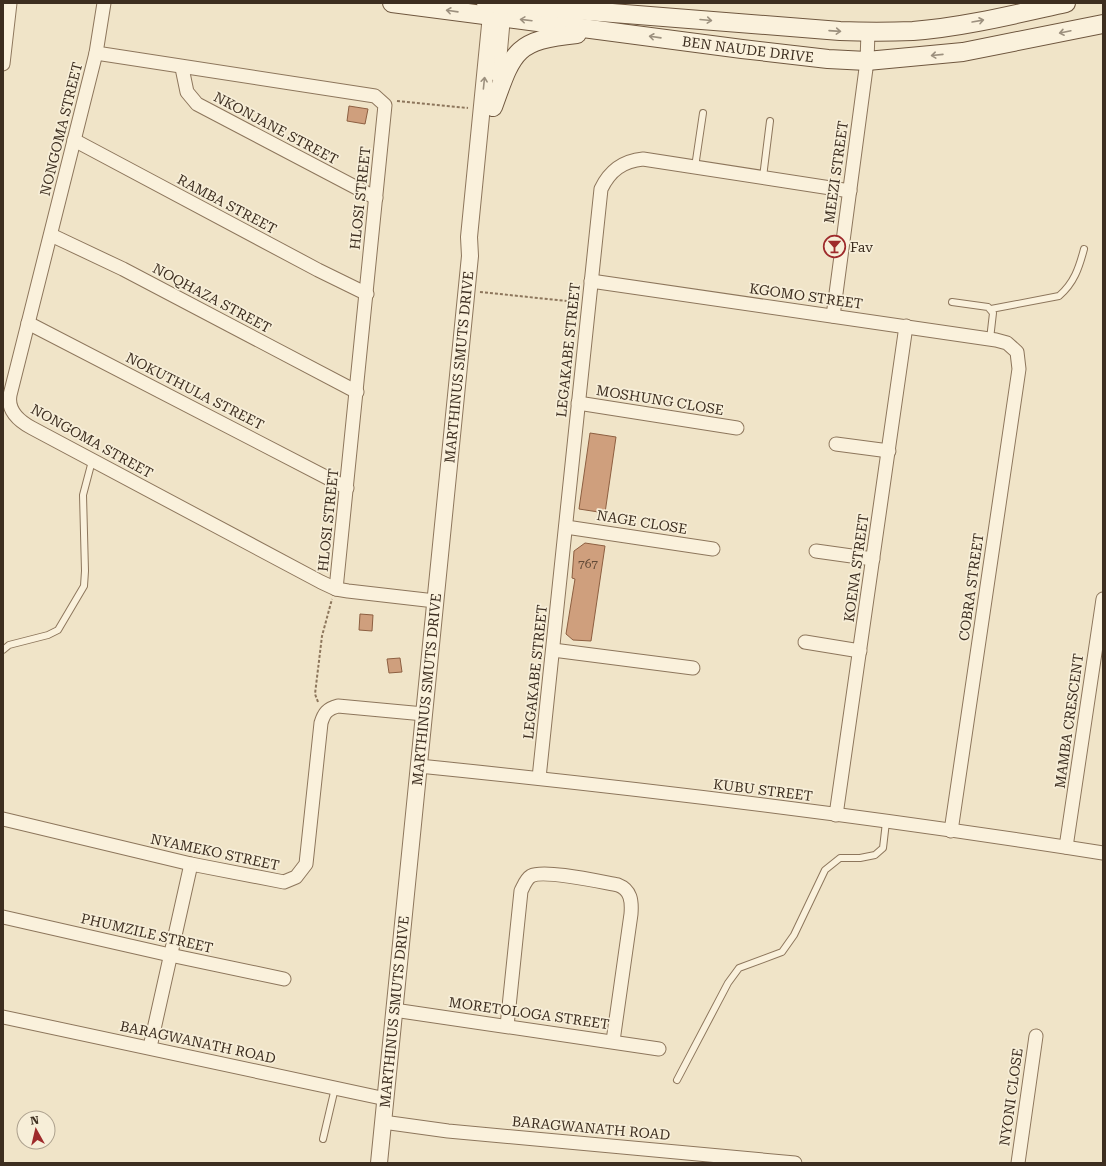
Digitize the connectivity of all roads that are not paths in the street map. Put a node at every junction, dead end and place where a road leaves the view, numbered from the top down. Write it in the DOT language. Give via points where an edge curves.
graph roads {
  1 [pos="10,3"];
  2 [pos="104,3"];
  3 [pos="392,3"];
  4 [pos="567,3"];
  5 [pos="1066,3"];
  6 [pos="496,7"];
  7 [pos="611,13"];
  8 [pos="1103,24"];
  9 [pos="610,30"];
  10 [pos="868,32"];
  11 [pos="96,53"];
  12 [pos="867,61"];
  13 [pos="3,64"];
  14 [pos="182,68"];
  15 [pos="487,108"];
  16 [pos="703,113"];
  17 [pos="770,121"];
  18 [pos="74,140"];
  19 [pos="695,167"];
  20 [pos="763,177"];
  21 [pos="850,191"];
  22 [pos="376,198"];
  23 [pos="51,235"];
  24 [pos="1084,249"];
  25 [pos="591,281"];
  26 [pos="366,294"];
  27 [pos="952,302"];
  28 [pos="991,309"];
  29 [pos="833,316"];
  30 [pos="28,323"];
  31 [pos="906,326"];
  32 [pos="990,339"];
  33 [pos="1015,349"];
  34 [pos="357,392"];
  35 [pos="578,403"];
  36 [pos="737,428"];
  37 [pos="836,444"];
  38 [pos="889,451"];
  39 [pos="92,461"];
  40 [pos="347,488"];
  41 [pos="566,526"];
  42 [pos="713,549"];
  43 [pos="816,551"];
  44 [pos="873,559"];
  45 [pos="335,588"];
  46 [pos="1103,599"];
  47 [pos="435,601"];
  48 [pos="805,642"];
  49 [pos="3,650"];
  50 [pos="553,650"];
  51 [pos="860,651"];
  52 [pos="693,668"];
  53 [pos="424,714"];
  54 [pos="419,766"];
  55 [pos="539,778"];
  56 [pos="836,815"];
  57 [pos="3,819"];
  58 [pos="886,822"];
  59 [pos="951,831"];
  60 [pos="1066,847"];
  61 [pos="1103,853"];
  62 [pos="191,864"];
  63 [pos="3,917"];
  64 [pos="170,955"];
  65 [pos="284,979"];
  66 [pos="394,1010"];
  67 [pos="3,1017"];
  68 [pos="507,1026"];
  69 [pos="1036,1036"];
  70 [pos="613,1041"];
  71 [pos="150,1047"];
  72 [pos="659,1049"];
  73 [pos="677,1080"];
  74 [pos="335,1088"];
  75 [pos="386,1099"];
  76 [pos="383,1122"];
  77 [pos="323,1139"];
  78 [pos="379,1163"];
  79 [pos="795,1163"];
  80 [pos="1018,1163"];
  1 -- 13 [label="street"];
  2 -- 11 [label="street, NONGOMA STREET"];
  6 -- 3 [label="main road, BEN NAUDE DRIVE, one-way"];
  4 -- 7 [label="main road"];
  10 -- 5 [label="main road, BEN NAUDE DRIVE, one-way" via="914,31"];
  6 -- 7 [label="main road, BEN NAUDE DRIVE"];
  9 -- 6 [label="main road, BEN NAUDE DRIVE, one-way"];
  6 -- 15 [label="street, MARTHINUS SMUTS DRIVE"];
  7 -- 10 [label="main road, BEN NAUDE DRIVE, one-way"];
  8 -- 12 [label="main road, BEN NAUDE DRIVE, one-way" via="963,52"];
  12 -- 9 [label="main road, BEN NAUDE DRIVE, one-way" via="813,57"];
  9 -- 15 [label="main road" via="544,38 528,45 516,54 509,64"];
  10 -- 12 [label="street, MEEZI STREET"];
  11 -- 14 [label="street"];
  11 -- 18 [label="street, NONGOMA STREET"];
  12 -- 21 [label="street, MEEZI STREET"];
  14 -- 22 [label="street, NKONJANE STREET" via="187,92 197,104"];
  14 -- 22 [label="street, HLOSI STREET" via="375,96 384,103 386,113"];
  15 -- 47 [label="street, MARTHINUS SMUTS DRIVE"];
  16 -- 19 [label="lane"];
  17 -- 20 [label="lane"];
  18 -- 23 [label="street, NONGOMA STREET"];
  18 -- 26 [label="street, RAMBA STREET"];
  19 -- 20 [label="street, LEGAKABE STREET"];
  19 -- 25 [label="street, LEGAKABE STREET" via="644,158 622,164 613,171 601,189"];
  20 -- 21 [label="street, LEGAKABE STREET"];
  21 -- 29 [label="street, MEEZI STREET"];
  22 -- 26 [label="street, HLOSI STREET"];
  23 -- 30 [label="street, NONGOMA STREET"];
  23 -- 34 [label="street, NOQHAZA STREET" via="123,269"];
  24 -- 28 [label="lane" via="1078,271 1058,296"];
  25 -- 29 [label="street, KGOMO STREET"];
  25 -- 35 [label="street, LEGAKABE STREET"];
  26 -- 34 [label="street, HLOSI STREET"];
  27 -- 28 [label="lane"];
  28 -- 32 [label="lane" via="993,313"];
  29 -- 31 [label="street, KGOMO STREET"];
  30 -- 39 [label="street, NONGOMA STREET" via="10,398 13,412 23,423"];
  30 -- 40 [label="street, NOKUTHULA STREET"];
  31 -- 32 [label="street, KGOMO STREET"];
  31 -- 38 [label="street, KOENA STREET"];
  32 -- 33 [label="street, KGOMO STREET" via="1007,343"];
  33 -- 59 [label="street, COBRA STREET" via="1019,356 1019,369"];
  34 -- 40 [label="street, HLOSI STREET"];
  35 -- 36 [label="street, MOSHUNG CLOSE"];
  35 -- 41 [label="street, LEGAKABE STREET"];
  37 -- 38 [label="street"];
  38 -- 44 [label="street, KOENA STREET"];
  39 -- 45 [label="street, NONGOMA STREET"];
  39 -- 49 [label="lane" via="83,495 84,586 58,630 9,645"];
  40 -- 45 [label="street, HLOSI STREET"];
  41 -- 42 [label="street, NAGE CLOSE"];
  41 -- 50 [label="street, LEGAKABE STREET"];
  43 -- 44 [label="street"];
  44 -- 51 [label="street, KOENA STREET"];
  45 -- 47 [label="street, NONGOMA STREET"];
  46 -- 60 [label="street, MAMBA CRESCENT"];
  47 -- 53 [label="street, MARTHINUS SMUTS DRIVE"];
  48 -- 51 [label="street"];
  50 -- 52 [label="street"];
  50 -- 55 [label="street, LEGAKABE STREET"];
  51 -- 56 [label="street, KOENA STREET"];
  53 -- 54 [label="street, MARTHINUS SMUTS DRIVE"];
  53 -- 62 [label="street, NYAMEKO STREET" via="338,706 323,715 320,723 306,864 292,880 280,883"];
  54 -- 55 [label="street, KUBU STREET"];
  54 -- 66 [label="street, MARTHINUS SMUTS DRIVE"];
  55 -- 56 [label="street, KUBU STREET"];
  56 -- 58 [label="street, KUBU STREET"];
  57 -- 62 [label="street, NYAMEKO STREET"];
  58 -- 59 [label="street, KUBU STREET"];
  58 -- 73 [label="lane" via="883,848 875,855 840,858 825,870 794,935 782,952 739,968 716,1004"];
  59 -- 60 [label="street, KUBU STREET"];
  60 -- 61 [label="street, KUBU STREET"];
  62 -- 64 [label="street"];
  63 -- 64 [label="street, PHUMZILE STREET"];
  64 -- 65 [label="street, PHUMZILE STREET"];
  64 -- 71 [label="street"];
  66 -- 68 [label="street, MORETOLOGA STREET"];
  66 -- 75 [label="street, MARTHINUS SMUTS DRIVE"];
  67 -- 71 [label="street, BARAGWANATH ROAD"];
  68 -- 70 [label="street, MORETOLOGA STREET"];
  68 -- 70 [label="street" via="522,891 528,878 545,873 618,885 629,895 631,914"];
  69 -- 80 [label="street, NYONI CLOSE"];
  70 -- 72 [label="street, MORETOLOGA STREET"];
  71 -- 74 [label="street, BARAGWANATH ROAD"];
  74 -- 75 [label="street, BARAGWANATH ROAD"];
  74 -- 77 [label="lane"];
  75 -- 76 [label="street, MARTHINUS SMUTS DRIVE"];
  76 -- 78 [label="street, MARTHINUS SMUTS DRIVE"];
  76 -- 79 [label="street, BARAGWANATH ROAD" via="456,1132"];
}
